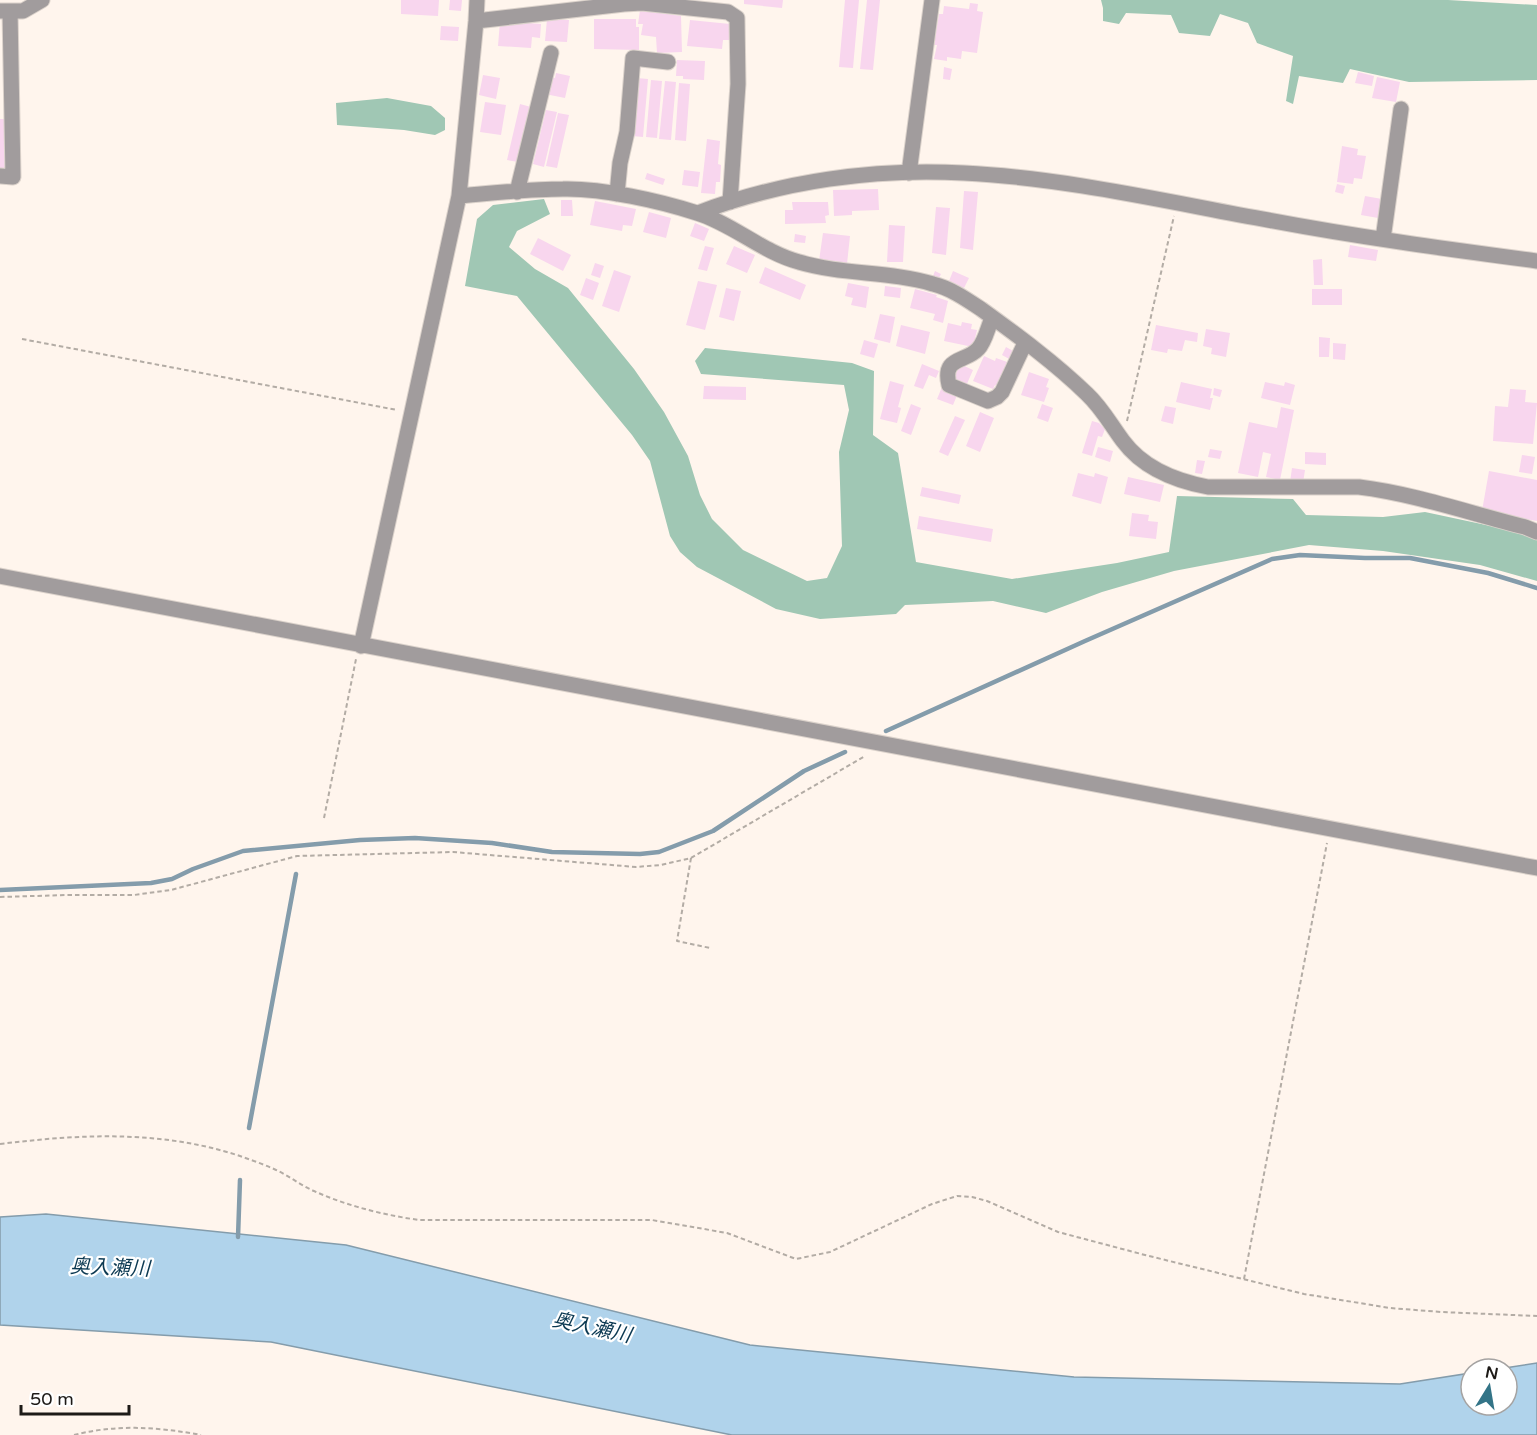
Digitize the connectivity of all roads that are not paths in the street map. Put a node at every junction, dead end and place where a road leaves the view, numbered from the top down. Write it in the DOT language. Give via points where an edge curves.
graph roads {
  1 [pos="42,0"];
  2 [pos="477,0"];
  3 [pos="932,0"];
  4 [pos="5,11"];
  5 [pos="477,21"];
  6 [pos="551,53"];
  7 [pos="668,62"];
  8 [pos="6,107"];
  9 [pos="1401,109"];
  10 [pos="909,173"];
  11 [pos="0,176"];
  12 [pos="516,192"];
  13 [pos="617,194"];
  14 [pos="459,196"];
  15 [pos="730,202"];
  16 [pos="698,213"];
  17 [pos="1383,239"];
  18 [pos="1537,261"];
  19 [pos="992,318"];
  20 [pos="1025,343"];
  21 [pos="1537,532"];
  22 [pos="0,576"];
  23 [pos="360,645"];
  24 [pos="1537,868"];
  1 -- 4 [label="street" via="23,11"];
  2 -- 5 [label="street"];
  3 -- 10 [label="street"];
  4 -- 8 [label="street"];
  5 -- 14 [label="street"];
  5 -- 15 [label="street" via="633,3 728,12 737,18 738,84"];
  6 -- 12 [label="street"];
  7 -- 13 [label="street" via="633,58"];
  8 -- 11 [label="street" via="13,177"];
  9 -- 17 [label="street"];
  10 -- 15 [label="street" via="819,180"];
  10 -- 17 [label="street" via="963,172 1079,186"];
  12 -- 13 [label="street" via="565,189"];
  12 -- 14 [label="street"];
  13 -- 16 [label="street"];
  14 -- 23 [label="street"];
  15 -- 16 [label="street"];
  16 -- 19 [label="street" via="796,262 934,284 955,292"];
  17 -- 18 [label="street"];
  19 -- 20 [label="street"];
  19 -- 20 [label="street" via="979,349 949,368 949,385 988,401 997,398"];
  20 -- 21 [label="street" via="1087,394 1123,441 1148,465 1184,483 1208,487 1383,490"];
  22 -- 23 [label="street"];
  23 -- 24 [label="street"];
}
